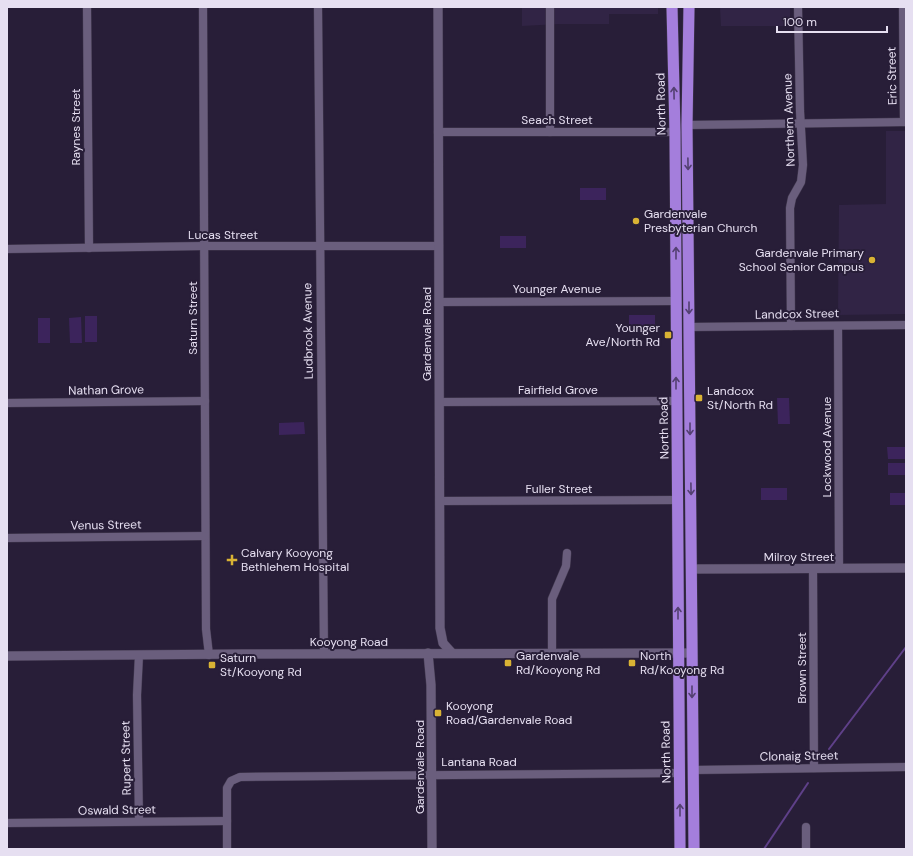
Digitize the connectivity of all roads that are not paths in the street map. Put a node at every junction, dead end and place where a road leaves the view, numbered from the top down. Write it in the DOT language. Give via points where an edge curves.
graph roads {
  1 [pos="87,7"];
  2 [pos="203,7"];
  3 [pos="318,7"];
  4 [pos="550,7"];
  5 [pos="672,7"];
  6 [pos="798,7"];
  7 [pos="903,7"];
  8 [pos="437,8"];
  9 [pos="689,12"];
  10 [pos="672,18"];
  11 [pos="905,122"];
  12 [pos="801,123"];
  13 [pos="687,125"];
  14 [pos="438,132"];
  15 [pos="550,132"];
  16 [pos="675,132"];
  17 [pos="204,246"];
  18 [pos="320,246"];
  19 [pos="439,246"];
  20 [pos="89,248"];
  21 [pos="7,249"];
  22 [pos="676,301"];
  23 [pos="439,302"];
  24 [pos="791,326"];
  25 [pos="838,326"];
  26 [pos="906,326"];
  27 [pos="689,327"];
  28 [pos="205,401"];
  29 [pos="676,401"];
  30 [pos="440,402"];
  31 [pos="7,403"];
  32 [pos="677,450"];
  33 [pos="690,450"];
  34 [pos="677,500"];
  35 [pos="440,501"];
  36 [pos="205,536"];
  37 [pos="7,538"];
  38 [pos="567,553"];
  39 [pos="839,568"];
  40 [pos="906,568"];
  41 [pos="691,569"];
  42 [pos="813,569"];
  43 [pos="679,652"];
  44 [pos="431,653"];
  45 [pos="452,653"];
  46 [pos="552,653"];
  47 [pos="692,653"];
  48 [pos="324,654"];
  49 [pos="137,655"];
  50 [pos="206,655"];
  51 [pos="7,656"];
  52 [pos="906,767"];
  53 [pos="814,768"];
  54 [pos="693,770"];
  55 [pos="680,773"];
  56 [pos="432,775"];
  57 [pos="139,821"];
  58 [pos="227,821"];
  59 [pos="7,823"];
  60 [pos="806,827"];
  61 [pos="227,849"];
  62 [pos="432,849"];
  63 [pos="680,849"];
  64 [pos="694,849"];
  65 [pos="806,849"];
  1 -- 20 [label="street, Raynes Street"];
  2 -- 17 [label="street, Saturn Street"];
  3 -- 18 [label="street, Ludbrook Avenue"];
  4 -- 15 [label="street"];
  5 -- 10 [label="highway, North Road"];
  6 -- 12 [label="street, Northern Avenue"];
  7 -- 11 [label="street, Eric Street"];
  8 -- 14 [label="street, Gardenvale Road"];
  9 -- 10 [label="highway"];
  9 -- 13 [label="highway"];
  16 -- 10 [label="highway, North Road, one-way"];
  11 -- 12 [label="street"];
  12 -- 13 [label="street"];
  12 -- 24 [label="street, Northern Avenue" via="802,177 790,208"];
  13 -- 27 [label="highway, one-way"];
  14 -- 15 [label="street, Seach Street"];
  14 -- 19 [label="street, Gardenvale Road"];
  15 -- 16 [label="street, Seach Street"];
  22 -- 16 [label="highway, North Road, one-way"];
  17 -- 18 [label="street, Lucas Street"];
  17 -- 20 [label="street, Lucas Street"];
  17 -- 28 [label="street, Saturn Street"];
  18 -- 19 [label="street, Lucas Street"];
  18 -- 48 [label="street, Ludbrook Avenue"];
  19 -- 23 [label="street, Gardenvale Road"];
  20 -- 21 [label="street, Lucas Street"];
  22 -- 23 [label="street, Younger Avenue"];
  29 -- 22 [label="highway, North Road, one-way"];
  23 -- 30 [label="street, Gardenvale Road"];
  24 -- 25 [label="street, Landcox Street"];
  24 -- 27 [label="street, Landcox Street"];
  25 -- 26 [label="street, Landcox Street"];
  25 -- 39 [label="street, Lockwood Avenue"];
  27 -- 33 [label="highway, one-way"];
  28 -- 31 [label="street, Nathan Grove"];
  28 -- 36 [label="street, Saturn Street"];
  29 -- 30 [label="street, Fairfield Grove"];
  29 -- 32 [label="highway, North Road"];
  30 -- 35 [label="street, Gardenvale Road"];
  32 -- 33 [label="highway"];
  32 -- 34 [label="highway, North Road"];
  33 -- 41 [label="highway, one-way"];
  34 -- 35 [label="street, Fuller Street"];
  43 -- 34 [label="highway, North Road, one-way"];
  35 -- 45 [label="street, Gardenvale Road" via="440,628 443,643"];
  36 -- 37 [label="street, Venus Street"];
  36 -- 50 [label="street, Saturn Street"];
  38 -- 46 [label="street" via="566,566 552,599"];
  39 -- 40 [label="street, Milroy Street"];
  39 -- 42 [label="street, Milroy Street"];
  41 -- 42 [label="street, Milroy Street"];
  41 -- 47 [label="highway"];
  42 -- 53 [label="street, Brown Street"];
  43 -- 46 [label="street, Kooyong Road"];
  43 -- 47 [label="street, Kooyong Road"];
  43 -- 55 [label="highway, North Road"];
  44 -- 45 [label="street, Kooyong Road"];
  44 -- 48 [label="street, Kooyong Road"];
  44 -- 56 [label="street, Gardenvale Road"];
  45 -- 46 [label="street, Kooyong Road"];
  47 -- 54 [label="highway, one-way"];
  48 -- 50 [label="street, Kooyong Road"];
  49 -- 50 [label="street, Kooyong Road"];
  49 -- 51 [label="street, Kooyong Road"];
  49 -- 57 [label="street, Rupert Street"];
  52 -- 53 [label="street, Clonaig Street"];
  53 -- 54 [label="street, Clonaig Street"];
  54 -- 64 [label="highway"];
  55 -- 56 [label="street, Lantana Road"];
  63 -- 55 [label="highway, North Road, one-way"];
  56 -- 58 [label="street, Lantana Road" via="236,777 227,788"];
  56 -- 62 [label="street, Gardenvale Road"];
  57 -- 58 [label="street, Oswald Street"];
  57 -- 59 [label="street, Oswald Street"];
  58 -- 61 [label="street"];
  60 -- 65 [label="street"];
}
